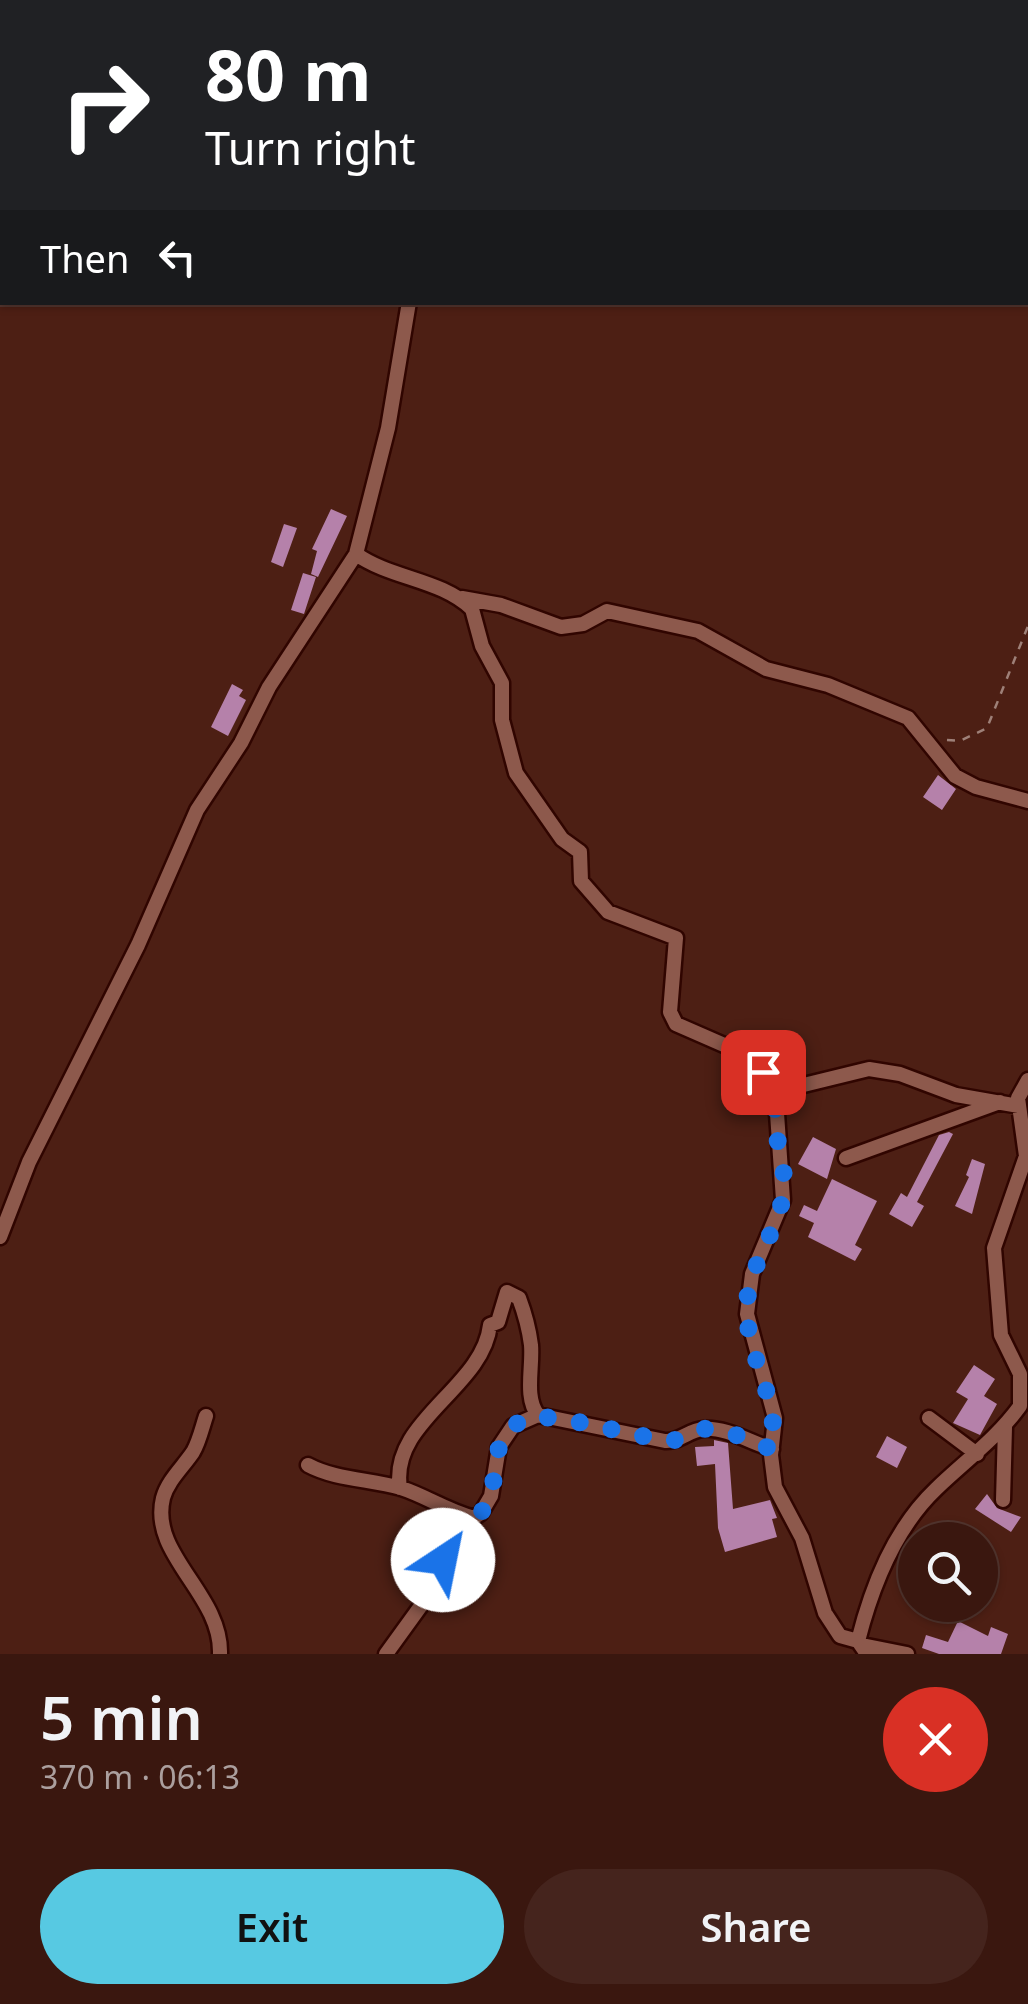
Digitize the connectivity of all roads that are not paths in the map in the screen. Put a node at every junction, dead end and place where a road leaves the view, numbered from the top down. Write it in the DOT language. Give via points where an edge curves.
graph roads {
  1 [pos="409,305"];
  2 [pos="356,554"];
  3 [pos="461,598"];
  4 [pos="1028,801"];
  5 [pos="1028,1080"];
  6 [pos="779,1091"];
  7 [pos="1000,1102"];
  8 [pos="1019,1106"];
  9 [pos="846,1158"];
  10 [pos="0,1237"];
  11 [pos="1026,1388"];
  12 [pos="538,1415"];
  13 [pos="206,1416"];
  14 [pos="929,1418"];
  15 [pos="1005,1426"];
  16 [pos="772,1449"];
  17 [pos="977,1454"];
  18 [pos="308,1466"];
  19 [pos="400,1488"];
  20 [pos="1003,1500"];
  21 [pos="474,1518"];
  22 [pos="862,1647"];
  23 [pos="220,1654"];
  24 [pos="386,1654"];
  25 [pos="907,1654"];
  1 -- 2 [label="street"];
  2 -- 3 [label="street"];
  2 -- 10 [label="street" via="197,810 138,945 60,1093"];
  3 -- 4 [label="street" via="561,627 607,612 683,626 766,669 889,708 908,718 955,776"];
  3 -- 6 [label="street" via="472,608 502,683 502,720 516,774 562,839 580,852 581,881 608,912 676,938 670,1012 676,1024 747,1055"];
  5 -- 8 [label="street"];
  6 -- 7 [label="street" via="869,1069"];
  6 -- 16 [label="street" via="776,1152 783,1200 752,1274 747,1314 775,1418"];
  7 -- 8 [label="street"];
  7 -- 9 [label="street"];
  8 -- 11 [label="street" via="1026,1156 994,1248 1001,1334"];
  11 -- 15 [label="street"];
  12 -- 16 [label="street" via="675,1442 699,1429 723,1430"];
  12 -- 19 [label="street" via="530,1400 526,1316 519,1298 507,1292 498,1322 490,1325 465,1376 406,1452 397,1470"];
  12 -- 21 [label="street" via="513,1426 499,1447 491,1496"];
  13 -- 23 [label="street" via="164,1497 162,1521 185,1574 214,1612"];
  14 -- 17 [label="street"];
  15 -- 17 [label="street"];
  15 -- 20 [label="street"];
  16 -- 22 [label="street" via="775,1488 802,1538 824,1614 840,1636"];
  17 -- 22 [label="street" via="936,1488 901,1532 887,1557"];
  18 -- 19 [label="street"];
  19 -- 21 [label="street"];
  21 -- 24 [label="street" via="458,1529 428,1596"];
  22 -- 25 [label="street"];
}
